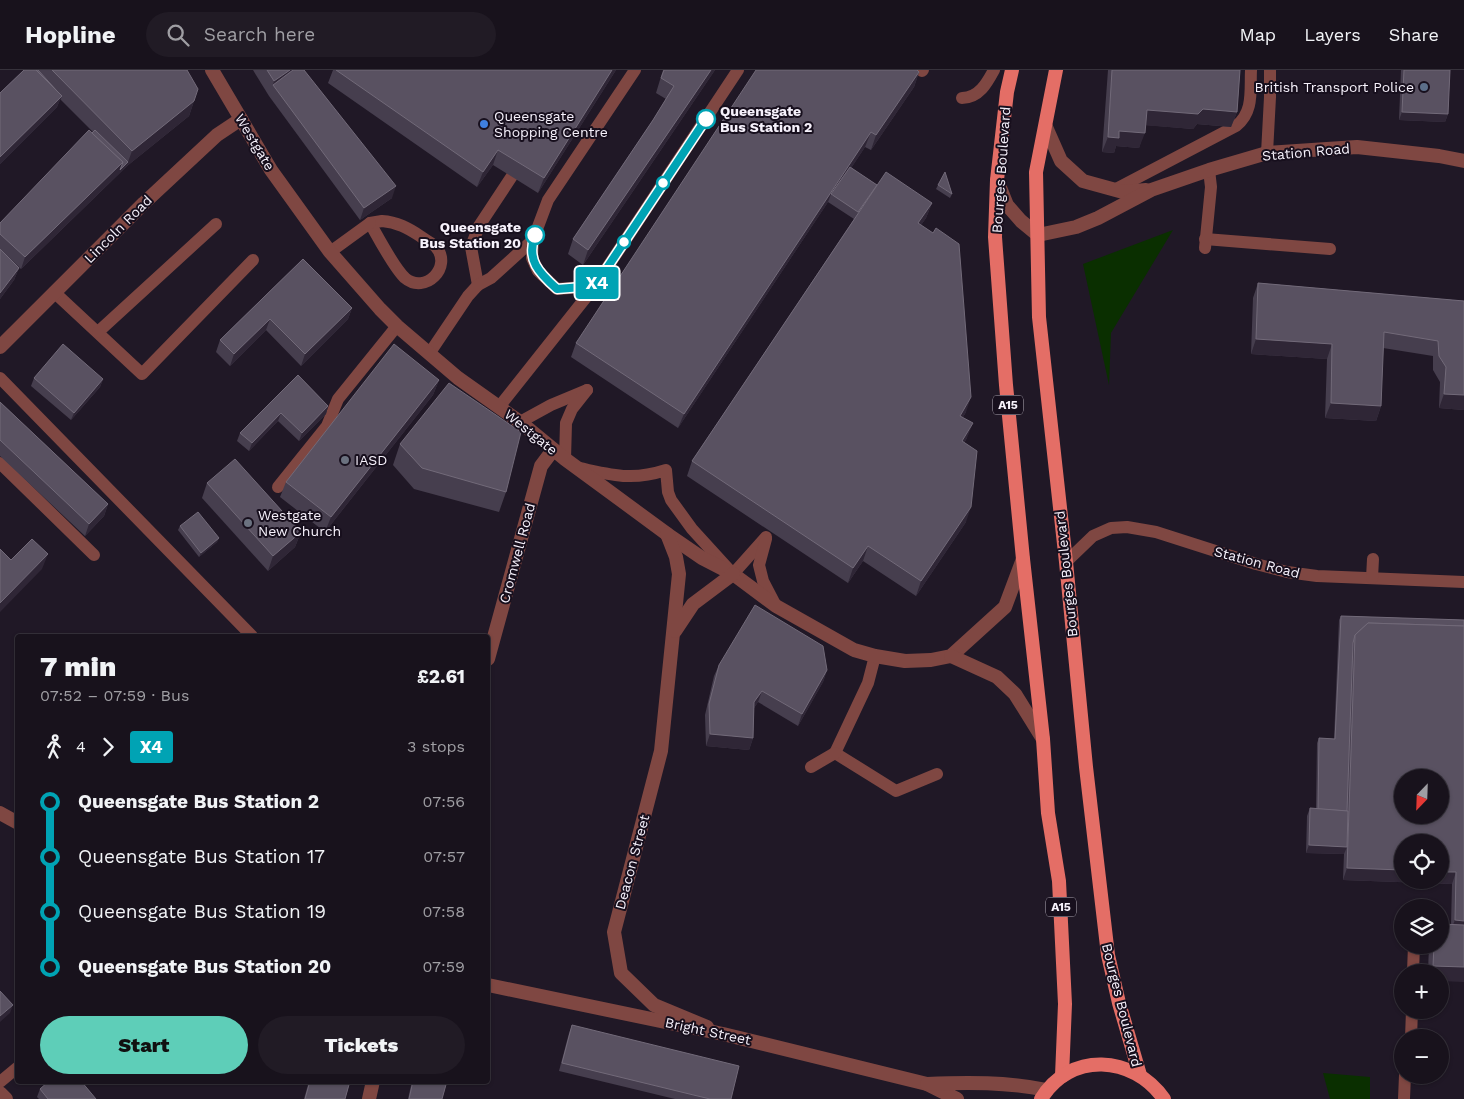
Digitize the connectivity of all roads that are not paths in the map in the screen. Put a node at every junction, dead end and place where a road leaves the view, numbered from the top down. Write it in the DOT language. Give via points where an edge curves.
graph roads {
  1 [pos="212,70"];
  2 [pos="635,70"];
  3 [pos="738,70"];
  4 [pos="994,70"];
  5 [pos="1012,70"];
  6 [pos="1056,70"];
  7 [pos="1251,70"];
  8 [pos="1270,70"];
  9 [pos="962,98"];
  10 [pos="241,119"];
  11 [pos="1046,127"];
  12 [pos="1267,153"];
  13 [pos="1464,161"];
  14 [pos="1209,170"];
  15 [pos="512,176"];
  16 [pos="997,180"];
  17 [pos="1114,190"];
  18 [pos="1151,190"];
  19 [pos="370,223"];
  20 [pos="216,224"];
  21 [pos="1038,236"];
  22 [pos="533,240"];
  23 [pos="1330,249"];
  24 [pos="330,252"];
  25 [pos="253,260"];
  26 [pos="478,285"];
  27 [pos="595,286"];
  28 [pos="54,292"];
  29 [pos="397,326"];
  30 [pos="98,332"];
  31 [pos="0,347"];
  32 [pos="429,354"];
  33 [pos="0,378"];
  34 [pos="499,407"];
  35 [pos="520,422"];
  36 [pos="553,450"];
  37 [pos="565,459"];
  38 [pos="0,463"];
  39 [pos="579,468"];
  40 [pos="278,487"];
  41 [pos="667,534"];
  42 [pos="94,555"];
  43 [pos="1023,559"];
  44 [pos="1373,559"];
  45 [pos="1066,562"];
  46 [pos="733,574"];
  47 [pos="1372,578"];
  48 [pos="1464,582"];
  49 [pos="776,606"];
  50 [pos="674,631"];
  51 [pos="250,634"];
  52 [pos="490,653"];
  53 [pos="874,656"];
  54 [pos="951,656"];
  55 [pos="1043,739"];
  56 [pos="835,753"];
  57 [pos="811,767"];
  58 [pos="937,774"];
  59 [pos="0,814"];
  60 [pos="15,822"];
  61 [pos="490,985"];
  62 [pos="723,1034"];
  63 [pos="15,1070"];
  64 [pos="1140,1075"];
  65 [pos="1062,1076"];
  66 [pos="0,1082"];
  67 [pos="373,1084"];
  68 [pos="927,1084"];
  69 [pos="1405,1084"];
  70 [pos="0,1093"];
  71 [pos="1044,1095"];
  72 [pos="6,1099"];
  73 [pos="369,1099"];
  74 [pos="957,1099"];
  75 [pos="1164,1099"];
  76 [pos="1404,1099"];
  1 -- 10 [label="street, Westgate"];
  2 -- 22 [label="lane" via="548,200"];
  3 -- 27 [label="lane"];
  4 -- 9 [label="lane" via="983,88"];
  5 -- 16 [label="main road, Bourges Boulevard / A15"];
  6 -- 11 [label="main road, Bourges Boulevard"];
  7 -- 17 [label="lane" via="1249,110 1244,120"];
  8 -- 12 [label="lane"];
  10 -- 24 [label="street, Westgate" via="271,170"];
  10 -- 28 [label="street, Lincoln Road" via="217,135"];
  11 -- 17 [label="street, Station Road" via="1061,161 1071,172 1083,180"];
  11 -- 21 [label="main road, Bourges Boulevard" via="1036,172"];
  12 -- 13 [label="street, Station Road" via="1357,147"];
  12 -- 14 [label="street, Station Road"];
  14 -- 18 [label="street, Station Road"];
  14 -- 23 [label="lane" via="1211,187 1205,243"];
  15 -- 26 [label="lane" via="479,226 471,247"];
  16 -- 21 [label="street" via="1006,205"];
  16 -- 43 [label="main road, Bourges Boulevard / A15" via="995,236"];
  17 -- 18 [label="street, Station Road"];
  18 -- 21 [label="street, Station Road" via="1083,224"];
  19 -- 19 [label="lane" via="396,222 431,243 441,260 438,274 426,282 406,279"];
  19 -- 24 [label="lane"];
  20 -- 30 [label="lane"];
  21 -- 45 [label="main road, Bourges Boulevard" via="1039,317"];
  22 -- 26 [label="lane" via="491,278"];
  22 -- 27 [label="lane" via="532,258 538,271 557,289"];
  24 -- 29 [label="street, Westgate"];
  25 -- 30 [label="lane" via="142,374"];
  26 -- 32 [label="lane"];
  27 -- 34 [label="lane"];
  28 -- 30 [label="lane"];
  28 -- 31 [label="street, Lincoln Road"];
  29 -- 32 [label="street, Westgate"];
  29 -- 40 [label="lane" via="338,399 327,426"];
  32 -- 34 [label="street, Westgate"];
  33 -- 51 [label="lane"];
  34 -- 35 [label="street, Westgate"];
  35 -- 36 [label="street, Westgate"];
  35 -- 37 [label="lane" via="587,390 566,422"];
  36 -- 37 [label="street, Westgate"];
  36 -- 52 [label="street, Cromwell Road" via="541,466"];
  37 -- 39 [label="street, Westgate"];
  38 -- 42 [label="lane"];
  39 -- 41 [label="street, Westgate"];
  39 -- 46 [label="lane" via="621,477 648,476 666,470 671,500 692,529"];
  41 -- 46 [label="street, Westgate"];
  41 -- 50 [label="street, Deacon Street" via="679,574"];
  43 -- 54 [label="street" via="1005,607"];
  43 -- 55 [label="main road, Bourges Boulevard / A15"];
  44 -- 47 [label="lane"];
  45 -- 47 [label="lane, Station Road" via="1093,536 1128,526 1287,572"];
  45 -- 64 [label="main road, Bourges Boulevard" via="1108,955"];
  46 -- 49 [label="street, Westgate"];
  46 -- 49 [label="lane" via="766,537 759,565 762,580"];
  46 -- 50 [label="street, Deacon Street" via="693,604"];
  47 -- 48 [label="lane, Station Road"];
  49 -- 53 [label="street, Westgate" via="843,644"];
  50 -- 62 [label="street, Deacon Street" via="661,751 614,932 621,973 654,1005"];
  53 -- 54 [label="street, Westgate" via="905,661"];
  53 -- 56 [label="lane" via="868,683"];
  54 -- 55 [label="street" via="997,677 1015,694"];
  55 -- 65 [label="main road, Bourges Boulevard / A15" via="1048,813 1059,881 1065,1004"];
  56 -- 57 [label="lane"];
  56 -- 58 [label="lane" via="896,791"];
  59 -- 60 [label="street"];
  61 -- 62 [label="street, Bright Street"];
  62 -- 68 [label="street, Bright Street"];
  63 -- 66 [label="lane"];
  64 -- 65 [label="main road" via="1121,1066 1101,1064"];
  64 -- 75 [label="main road"];
  65 -- 71 [label="main road"];
  67 -- 73 [label="street"];
  68 -- 71 [label="street, Bright Street" via="1017,1084"];
  68 -- 74 [label="street, Bright Street"];
  69 -- 76 [label="lane"];
  70 -- 72 [label="street"];
}
